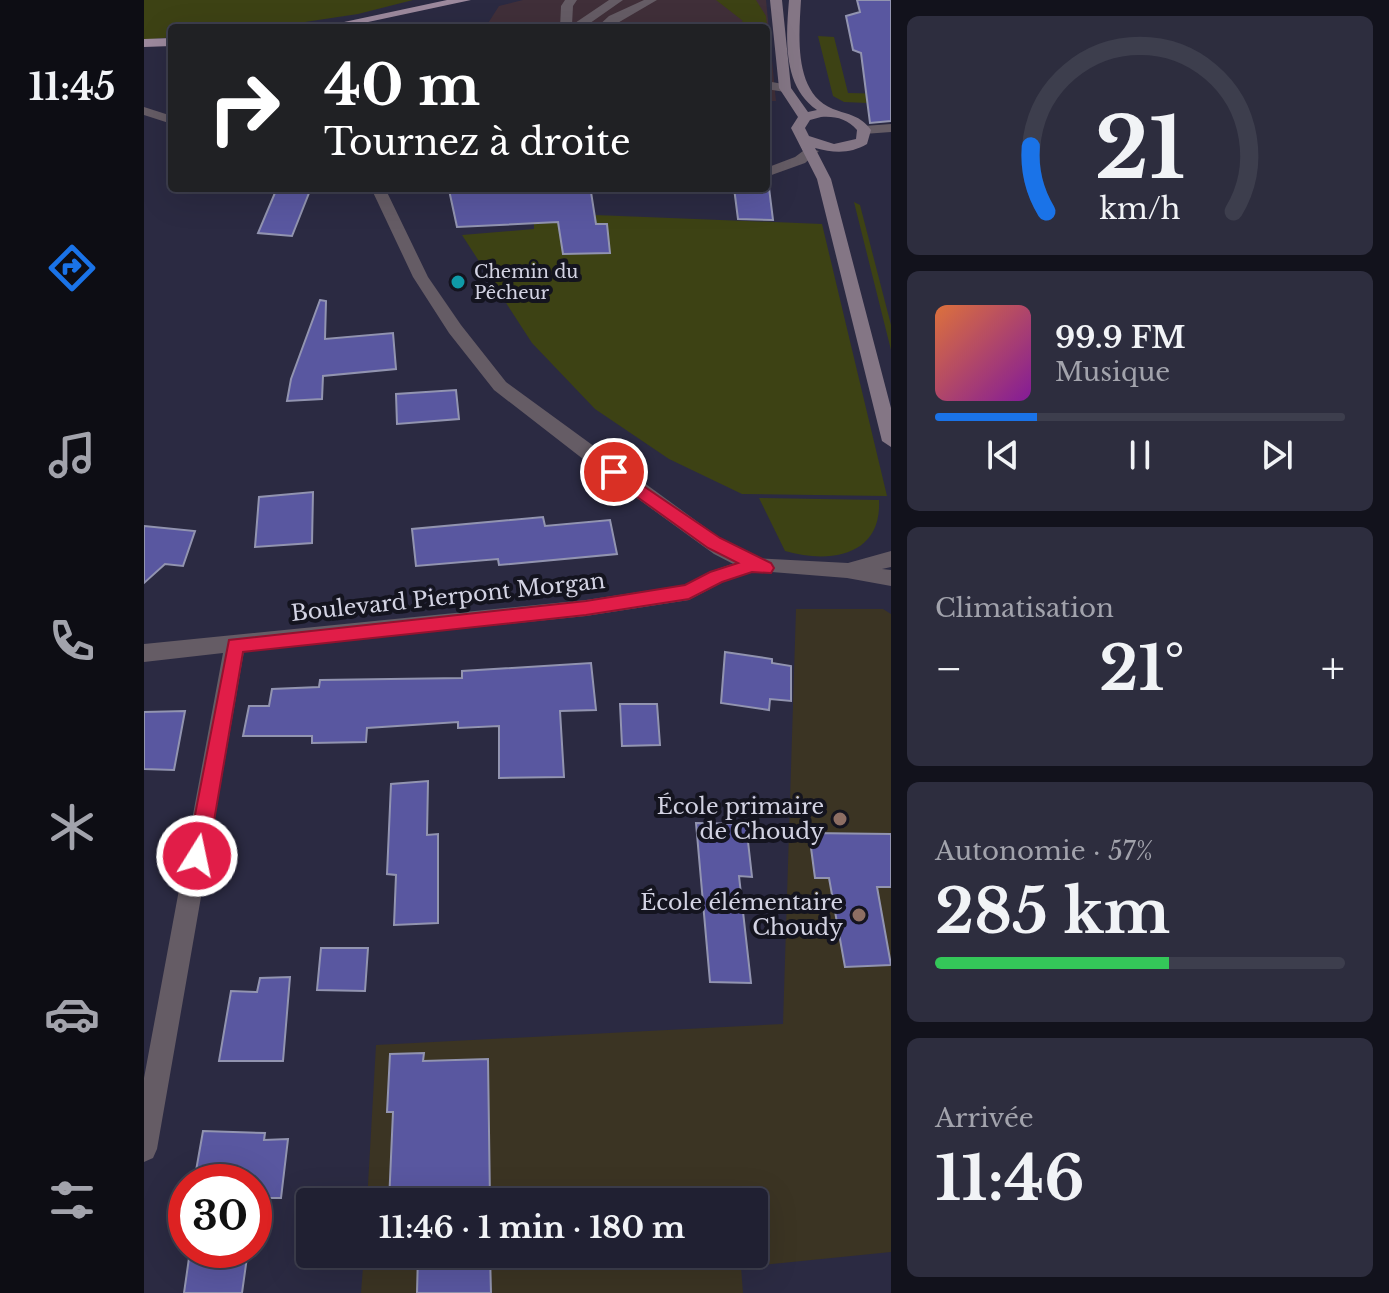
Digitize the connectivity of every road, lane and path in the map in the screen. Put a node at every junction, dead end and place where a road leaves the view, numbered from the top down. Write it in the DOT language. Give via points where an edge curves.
graph roads {
  1 [pos="465,0"];
  2 [pos="571,0"];
  3 [pos="617,0"];
  4 [pos="651,0"];
  5 [pos="776,0"];
  6 [pos="795,0"];
  7 [pos="639,10"];
  8 [pos="342,24"];
  9 [pos="566,24"];
  10 [pos="581,24"];
  11 [pos="607,24"];
  12 [pos="627,24"];
  13 [pos="168,42"];
  14 [pos="144,43"];
  15 [pos="784,73"];
  16 [pos="770,75"];
  17 [pos="770,86"];
  18 [pos="785,88"];
  19 [pos="144,111"];
  20 [pos="830,112"];
  21 [pos="805,117"];
  22 [pos="168,119"];
  23 [pos="891,128"];
  24 [pos="864,130"];
  25 [pos="808,145"];
  26 [pos="848,148"];
  27 [pos="770,171"];
  28 [pos="824,179"];
  29 [pos="380,192"];
  30 [pos="891,441"];
  31 [pos="891,559"];
  32 [pos="759,566"];
  33 [pos="847,570"];
  34 [pos="891,578"];
  35 [pos="235,645"];
  36 [pos="144,653"];
  37 [pos="144,1149"];
  1 -- 8 [label="main road"];
  2 -- 9 [label="street"];
  3 -- 10 [label="street"];
  4 -- 7 [label="street"];
  5 -- 15 [label="main road"];
  6 -- 20 [label="main road" via="803,90"];
  7 -- 11 [label="street" via="619,14"];
  7 -- 12 [label="street"];
  13 -- 14 [label="main road"];
  15 -- 16 [label="street"];
  15 -- 18 [label="main road"];
  17 -- 18 [label="street"];
  18 -- 21 [label="main road"];
  19 -- 22 [label="street"];
  20 -- 21 [label="main road"];
  20 -- 24 [label="main road" via="856,120"];
  21 -- 25 [label="main road" via="798,128"];
  23 -- 24 [label="street"];
  24 -- 26 [label="main road" via="862,141"];
  25 -- 26 [label="main road"];
  25 -- 27 [label="street" via="800,160"];
  25 -- 28 [label="main road"];
  26 -- 28 [label="main road"];
  28 -- 30 [label="main road"];
  29 -- 32 [label="street" via="421,277 500,386 714,543"];
  31 -- 33 [label="street"];
  32 -- 33 [label="street"];
  32 -- 35 [label="street, Boulevard Pierpont Morgan" via="716,577 689,592 586,608"];
  33 -- 34 [label="street"];
  35 -- 36 [label="street, Boulevard Pierpont Morgan"];
  35 -- 37 [label="street"];
}
